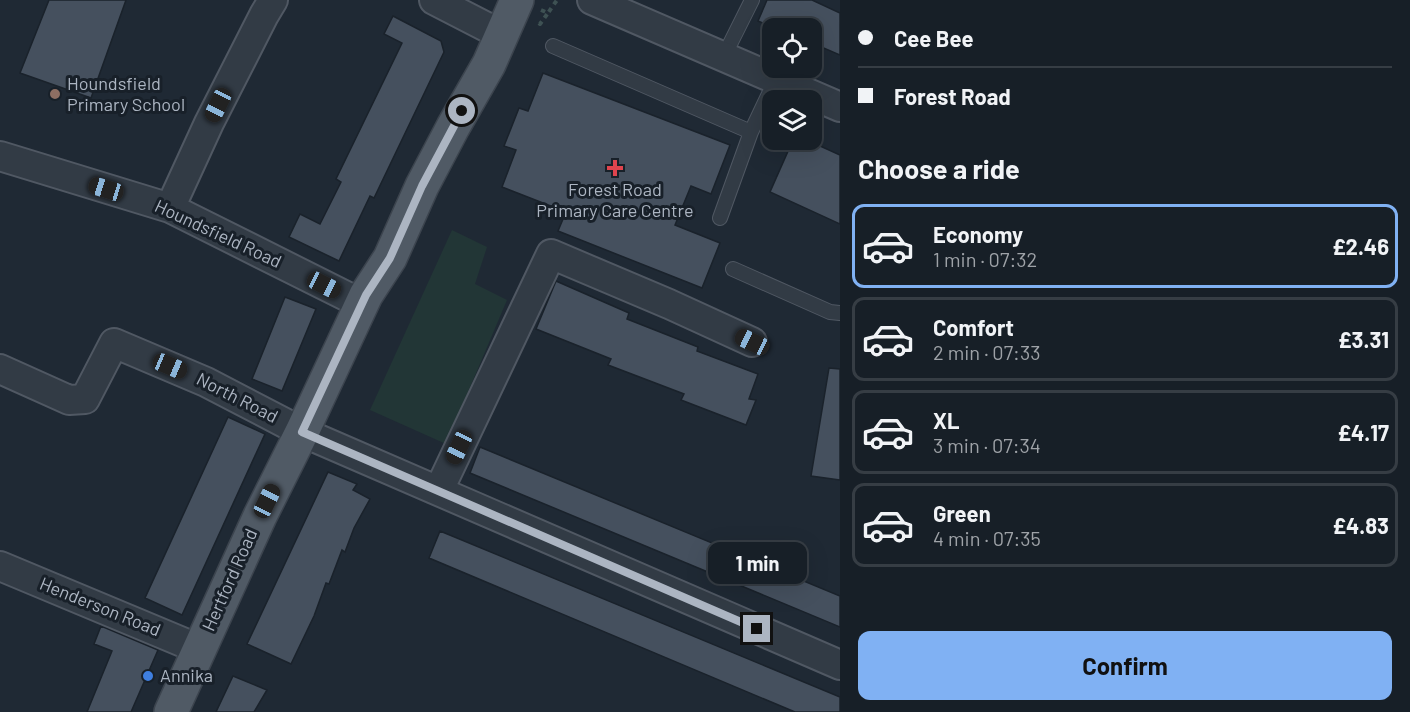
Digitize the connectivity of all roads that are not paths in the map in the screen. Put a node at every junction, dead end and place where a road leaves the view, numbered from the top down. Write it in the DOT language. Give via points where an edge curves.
graph roads {
  1 [pos="273,0"];
  2 [pos="434,0"];
  3 [pos="592,0"];
  4 [pos="752,0"];
  5 [pos="529,5"];
  6 [pos="502,35"];
  7 [pos="553,46"];
  8 [pos="724,56"];
  9 [pos="776,79"];
  10 [pos="840,107"];
  11 [pos="751,132"];
  12 [pos="0,156"];
  13 [pos="170,208"];
  14 [pos="720,218"];
  15 [pos="733,269"];
  16 [pos="362,304"];
  17 [pos="840,313"];
  18 [pos="752,342"];
  19 [pos="0,369"];
  20 [pos="302,432"];
  21 [pos="439,490"];
  22 [pos="0,566"];
  23 [pos="199,649"];
  24 [pos="840,665"];
  25 [pos="171,712"];
  1 -- 13 [label="street"];
  2 -- 6 [label="street"];
  3 -- 8 [label="street"];
  4 -- 8 [label="lane"];
  5 -- 6 [label="main road, Hertford Road"];
  6 -- 16 [label="main road, Hertford Road" via="422,186 390,258"];
  7 -- 11 [label="lane"];
  8 -- 9 [label="street"];
  9 -- 10 [label="street"];
  9 -- 11 [label="lane"];
  11 -- 14 [label="lane"];
  12 -- 13 [label="street, Houndsfield Road"];
  13 -- 16 [label="street, Houndsfield Road"];
  15 -- 17 [label="lane"];
  16 -- 20 [label="main road, Hertford Road"];
  18 -- 21 [label="street" via="551,254"];
  19 -- 20 [label="street, North Road" via="69,400 85,399 114,343 206,382"];
  20 -- 21 [label="street"];
  20 -- 23 [label="main road, Hertford Road"];
  21 -- 24 [label="street"];
  22 -- 23 [label="street, Henderson Road"];
  23 -- 25 [label="main road, Hertford Road"];
}
